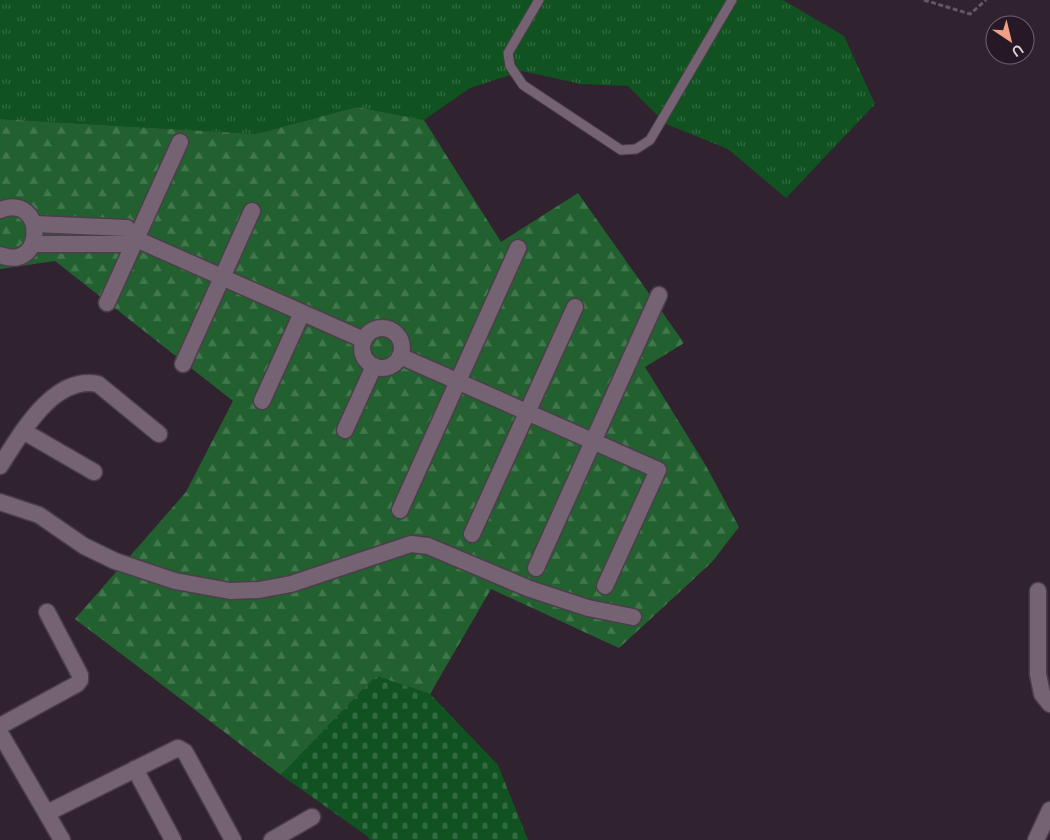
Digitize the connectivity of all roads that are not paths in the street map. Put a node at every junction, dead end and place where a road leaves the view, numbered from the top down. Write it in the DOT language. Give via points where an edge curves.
graph roads {
  1 [pos="539,0"];
  2 [pos="732,0"];
  3 [pos="180,142"];
  4 [pos="0,210"];
  5 [pos="252,211"];
  6 [pos="34,224"];
  7 [pos="136,239"];
  8 [pos="33,244"];
  9 [pos="518,248"];
  10 [pos="0,255"];
  11 [pos="222,277"];
  12 [pos="659,295"];
  13 [pos="107,304"];
  14 [pos="574,307"];
  15 [pos="302,312"];
  16 [pos="364,340"];
  17 [pos="400,356"];
  18 [pos="183,364"];
  19 [pos="374,366"];
  20 [pos="457,382"];
  21 [pos="262,401"];
  22 [pos="527,412"];
  23 [pos="345,430"];
  24 [pos="24,431"];
  25 [pos="159,434"];
  26 [pos="593,442"];
  27 [pos="0,466"];
  28 [pos="94,472"];
  29 [pos="0,502"];
  30 [pos="400,510"];
  31 [pos="472,534"];
  32 [pos="536,568"];
  33 [pos="606,586"];
  34 [pos="1038,591"];
  35 [pos="46,612"];
  36 [pos="632,617"];
  37 [pos="1050,704"];
  38 [pos="0,726"];
  39 [pos="0,733"];
  40 [pos="136,769"];
  41 [pos="1050,810"];
  42 [pos="47,813"];
  43 [pos="312,817"];
  44 [pos="62,840"];
  45 [pos="173,840"];
  46 [pos="233,840"];
  47 [pos="272,840"];
  48 [pos="1036,840"];
  1 -- 2 [label="lane" via="508,53 510,66 523,85 621,150 636,149 650,140"];
  3 -- 7 [label="street"];
  4 -- 6 [label="street" via="18,209 25,212"];
  5 -- 11 [label="street"];
  6 -- 7 [label="street" via="127,228"];
  6 -- 8 [label="street"];
  7 -- 8 [label="street" via="126,244"];
  7 -- 11 [label="street"];
  7 -- 13 [label="street"];
  8 -- 10 [label="street" via="17,257"];
  9 -- 20 [label="street"];
  11 -- 15 [label="street"];
  11 -- 18 [label="street"];
  12 -- 26 [label="street"];
  14 -- 22 [label="street"];
  15 -- 16 [label="street"];
  15 -- 21 [label="street"];
  16 -- 17 [label="street" via="378,329 390,330 399,338"];
  16 -- 19 [label="street" via="362,352 368,363"];
  17 -- 19 [label="street" via="392,366"];
  17 -- 20 [label="street"];
  19 -- 23 [label="street"];
  20 -- 22 [label="street"];
  20 -- 30 [label="street"];
  22 -- 26 [label="street"];
  22 -- 31 [label="street"];
  24 -- 25 [label="street" via="47,402 76,384 87,382 98,384"];
  24 -- 27 [label="street"];
  24 -- 28 [label="street"];
  26 -- 32 [label="street"];
  26 -- 33 [label="street" via="658,470"];
  29 -- 36 [label="street" via="39,515 84,546 115,561 220,590 259,590 291,584 411,544 428,546 588,608"];
  34 -- 37 [label="street" via="1038,674 1042,694"];
  35 -- 38 [label="street" via="80,680"];
  39 -- 42 [label="street"];
  40 -- 42 [label="street"];
  40 -- 45 [label="street"];
  40 -- 46 [label="street" via="178,748 182,749"];
  41 -- 48 [label="street"];
  42 -- 44 [label="street"];
  43 -- 47 [label="street"];
}
